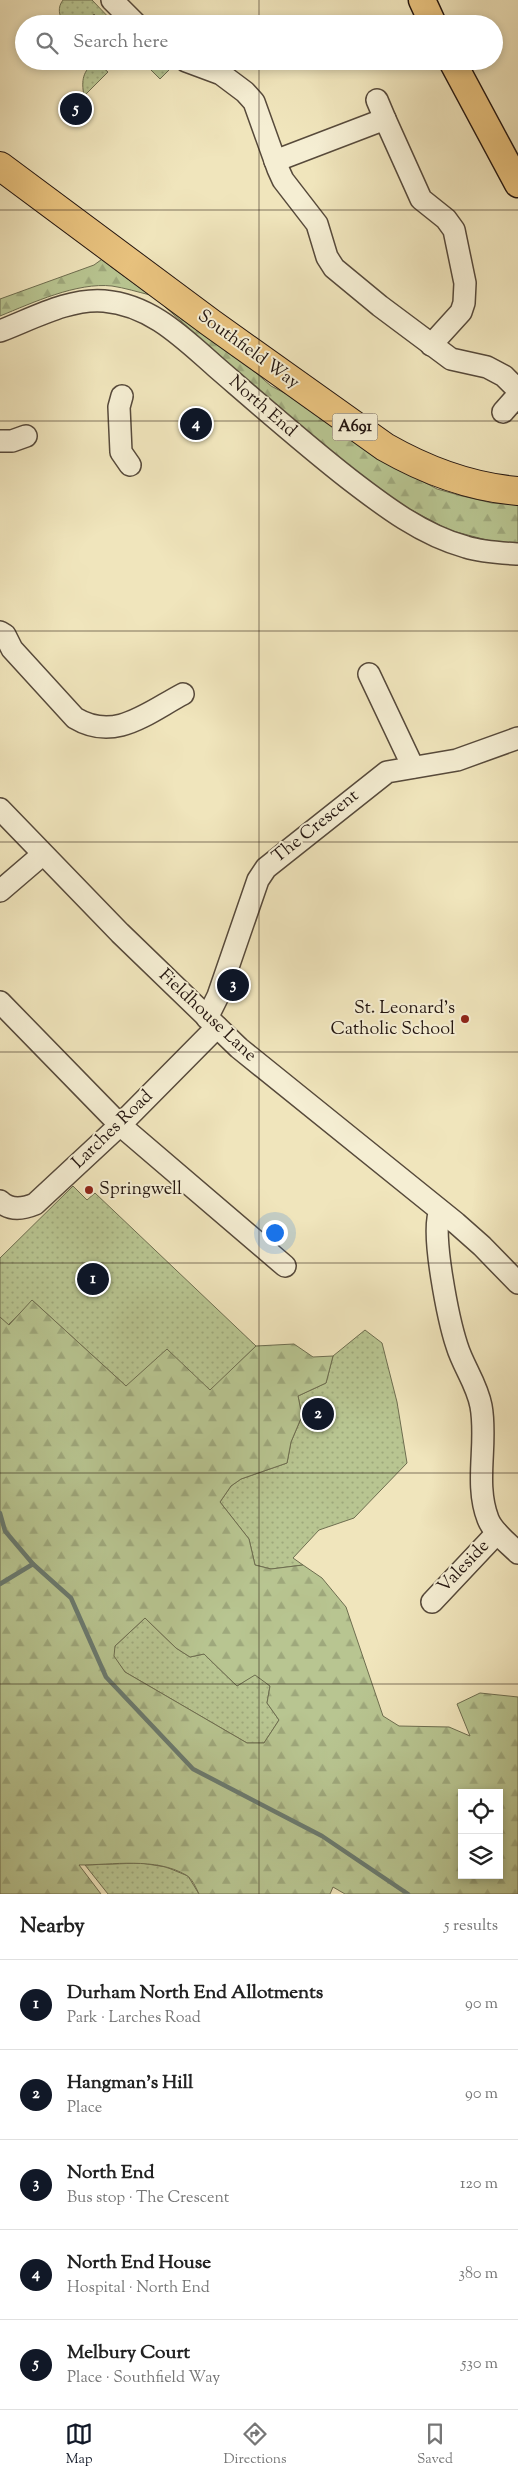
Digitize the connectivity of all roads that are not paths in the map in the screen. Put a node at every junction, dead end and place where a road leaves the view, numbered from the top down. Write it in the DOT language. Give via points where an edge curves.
graph roads {
  1 [pos="112,0"];
  2 [pos="422,0"];
  3 [pos="127,15"];
  4 [pos="429,15"];
  5 [pos="210,70"];
  6 [pos="457,70"];
  7 [pos="275,161"];
  8 [pos="0,166"];
  9 [pos="518,184"];
  10 [pos="0,331"];
  11 [pos="431,345"];
  12 [pos="518,390"];
  13 [pos="518,395"];
  14 [pos="122,396"];
  15 [pos="503,412"];
  16 [pos="26,436"];
  17 [pos="0,441"];
  18 [pos="130,465"];
  19 [pos="518,491"];
  20 [pos="518,554"];
  21 [pos="0,632"];
  22 [pos="369,674"];
  23 [pos="183,694"];
  24 [pos="518,738"];
  25 [pos="413,767"];
  26 [pos="0,809"];
  27 [pos="42,855"];
  28 [pos="0,890"];
  29 [pos="0,1002"];
  30 [pos="212,1022"];
  31 [pos="120,1125"];
  32 [pos="0,1201"];
  33 [pos="435,1208"];
  34 [pos="285,1266"];
  35 [pos="518,1283"];
  36 [pos="497,1533"];
  37 [pos="518,1553"];
  38 [pos="432,1602"];
  1 -- 3 [label="street"];
  2 -- 4 [label="main road"];
  5 -- 7 [label="street" via="221,74 254,102"];
  6 -- 9 [label="main road"];
  7 -- 11 [label="street" via="283,180 317,224 327,257 334,268"];
  7 -- 11 [label="street" via="381,110 421,198 454,230 465,283 464,303"];
  8 -- 19 [label="highway, Southfield Way / A691" via="210,324 385,447 414,464 445,476 475,485"];
  10 -- 20 [label="street, North End" via="85,301 119,303 140,309 169,327 308,447 402,518 466,548"];
  11 -- 12 [label="street" via="451,358 487,367 504,376"];
  13 -- 15 [label="street"];
  14 -- 18 [label="street" via="119,407 121,452"];
  16 -- 17 [label="street"];
  21 -- 23 [label="street" via="76,718 89,726 104,729 122,726"];
  22 -- 25 [label="street"];
  24 -- 25 [label="street, The Crescent" via="457,760"];
  25 -- 30 [label="street, The Crescent" via="387,772 374,780 266,868 258,880"];
  26 -- 27 [label="street, Fieldhouse Lane"];
  27 -- 28 [label="street"];
  27 -- 30 [label="street, Fieldhouse Lane"];
  29 -- 31 [label="street"];
  30 -- 31 [label="street, Larches Road"];
  30 -- 33 [label="street, Fieldhouse Lane" via="262,1067"];
  31 -- 32 [label="street, Larches Road" via="35,1204 15,1208"];
  31 -- 34 [label="street"];
  33 -- 35 [label="street, Fieldhouse Lane" via="482,1246"];
  33 -- 36 [label="street" via="448,1313 457,1347 481,1406 483,1502 488,1521"];
  36 -- 37 [label="street"];
  36 -- 38 [label="street, Valeside"];
}
